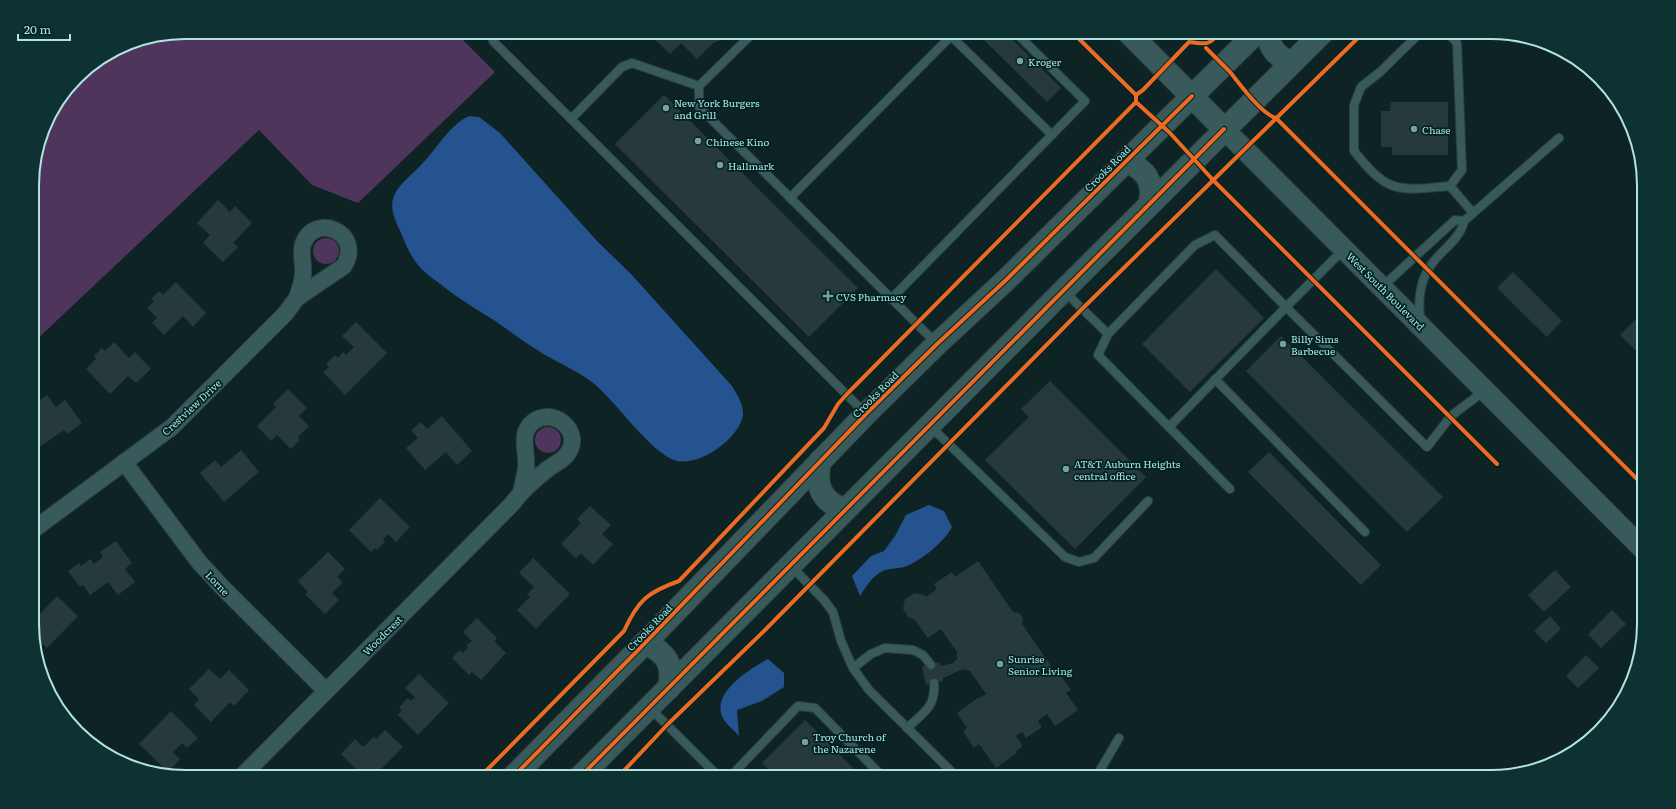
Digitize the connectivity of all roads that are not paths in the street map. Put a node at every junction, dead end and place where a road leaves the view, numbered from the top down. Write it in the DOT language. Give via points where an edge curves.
graph roads {
  1 [pos="493,39"];
  2 [pos="747,39"];
  3 [pos="948,39"];
  4 [pos="958,39"];
  5 [pos="1022,39"];
  6 [pos="1135,39"];
  7 [pos="1251,39"];
  8 [pos="1270,39"];
  9 [pos="1316,39"];
  10 [pos="1414,39"];
  11 [pos="1453,39"];
  12 [pos="1291,63"];
  13 [pos="699,86"];
  14 [pos="1192,96"];
  15 [pos="571,119"];
  16 [pos="1224,129"];
  17 [pos="1052,135"];
  18 [pos="1559,138"];
  19 [pos="1126,161"];
  20 [pos="1450,186"];
  21 [pos="790,198"];
  22 [pos="1150,203"];
  23 [pos="1473,213"];
  24 [pos="1464,221"];
  25 [pos="1344,249"];
  26 [pos="1382,287"];
  27 [pos="1063,291"];
  28 [pos="298,298"];
  29 [pos="891,299"];
  30 [pos="1286,307"];
  31 [pos="1422,328"];
  32 [pos="1108,334"];
  33 [pos="937,344"];
  34 [pos="1215,379"];
  35 [pos="1485,390"];
  36 [pos="866,414"];
  37 [pos="929,426"];
  38 [pos="1169,427"];
  39 [pos="820,461"];
  40 [pos="124,462"];
  41 [pos="1230,489"];
  42 [pos="521,492"];
  43 [pos="1148,501"];
  44 [pos="845,510"];
  45 [pos="39,526"];
  46 [pos="1366,532"];
  47 [pos="1637,543"];
  48 [pos="791,565"];
  49 [pos="645,643"];
  50 [pos="931,664"];
  51 [pos="852,668"];
  52 [pos="934,683"];
  53 [pos="669,688"];
  54 [pos="326,691"];
  55 [pos="650,708"];
  56 [pos="907,728"];
  57 [pos="1119,738"];
  58 [pos="248,770"];
  59 [pos="520,770"];
  60 [pos="587,770"];
  61 [pos="712,770"];
  62 [pos="737,770"];
  63 [pos="876,770"];
  64 [pos="950,770"];
  65 [pos="1100,770"];
  1 -- 15 [label="lane"];
  2 -- 13 [label="lane"];
  3 -- 21 [label="lane"];
  4 -- 17 [label="lane"];
  5 -- 17 [label="lane" via="1085,101"];
  6 -- 14 [label="main road, West South Boulevard"];
  7 -- 14 [label="main road, Crooks Road"];
  8 -- 12 [label="main road" via="1275,53"];
  9 -- 12 [label="main road"];
  10 -- 20 [label="lane" via="1361,87 1354,105 1354,151 1377,176 1391,185 1406,188"];
  11 -- 20 [label="lane" via="1457,43 1462,170"];
  12 -- 16 [label="main road"];
  13 -- 15 [label="lane" via="632,63 622,67"];
  13 -- 21 [label="lane" via="699,107"];
  14 -- 16 [label="main road, West South Boulevard"];
  14 -- 19 [label="main road, Crooks Road"];
  15 -- 36 [label="lane"];
  16 -- 22 [label="main road"];
  16 -- 25 [label="street, West South Boulevard"];
  17 -- 29 [label="lane"];
  18 -- 23 [label="lane"];
  19 -- 22 [label="main road" via="1144,172 1150,181"];
  19 -- 33 [label="main road, Crooks Road" via="1006,280"];
  20 -- 23 [label="lane"];
  21 -- 29 [label="lane"];
  22 -- 27 [label="main road"];
  23 -- 24 [label="lane"];
  24 -- 26 [label="lane" via="1455,220"];
  24 -- 31 [label="lane" via="1456,239 1430,265 1425,277 1419,301"];
  25 -- 26 [label="street, West South Boulevard"];
  25 -- 30 [label="lane"];
  26 -- 31 [label="street, West South Boulevard"];
  27 -- 32 [label="lane"];
  27 -- 37 [label="main road"];
  28 -- 40 [label="street, Crestview Drive" via="172,427"];
  29 -- 33 [label="lane"];
  30 -- 32 [label="lane" via="1215,235 1195,245"];
  30 -- 34 [label="lane"];
  30 -- 35 [label="lane" via="1427,447 1451,416"];
  31 -- 35 [label="street, West South Boulevard"];
  32 -- 38 [label="lane" via="1098,355"];
  33 -- 36 [label="main road, Crooks Road"];
  34 -- 38 [label="lane"];
  34 -- 46 [label="lane"];
  35 -- 47 [label="street, West South Boulevard"];
  36 -- 39 [label="main road, Crooks Road"];
  37 -- 43 [label="lane" via="1065,557 1079,562 1094,558"];
  37 -- 44 [label="main road"];
  38 -- 41 [label="lane"];
  39 -- 44 [label="main road" via="817,475 822,493 836,507"];
  39 -- 49 [label="main road, Crooks Road"];
  40 -- 45 [label="street, Crestview Drive"];
  40 -- 54 [label="street, Lorne" via="202,566"];
  42 -- 42 [label="street, Woodcrest" via="564,458 571,448 571,434 564,422 557,418 541,417 534,421 526,432 526,467"];
  42 -- 54 [label="street, Woodcrest"];
  44 -- 48 [label="main road"];
  48 -- 51 [label="lane" via="833,612"];
  48 -- 53 [label="main road"];
  49 -- 53 [label="main road" via="663,654 669,664 672,675"];
  49 -- 59 [label="main road, Crooks Road"];
  50 -- 51 [label="lane" via="923,654 913,650 885,648 871,654"];
  51 -- 56 [label="lane" via="869,690"];
  52 -- 56 [label="lane" via="935,695 931,704"];
  53 -- 55 [label="main road"];
  54 -- 58 [label="street, Woodcrest"];
  55 -- 60 [label="main road"];
  55 -- 61 [label="lane"];
  56 -- 64 [label="lane"];
  57 -- 65 [label="lane"];
  62 -- 63 [label="lane" via="798,706 815,708"];
}
